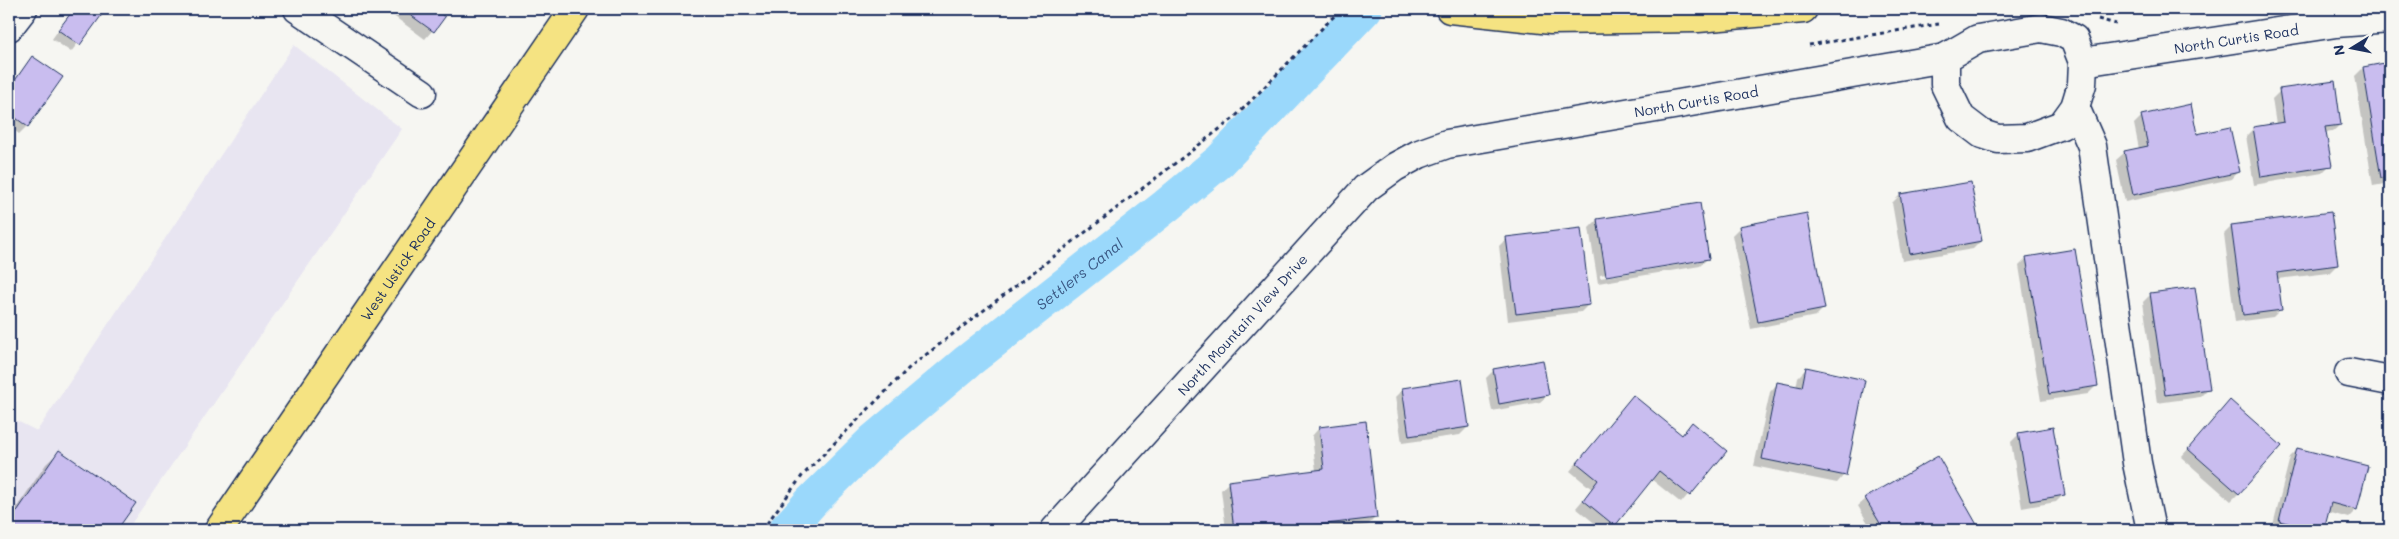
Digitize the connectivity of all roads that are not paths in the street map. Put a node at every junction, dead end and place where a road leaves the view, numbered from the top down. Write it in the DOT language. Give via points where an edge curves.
graph roads {
  1 [pos="22,9"];
  2 [pos="298,9"];
  3 [pos="575,9"];
  4 [pos="1450,9"];
  5 [pos="1803,9"];
  6 [pos="2390,19"];
  7 [pos="9,27"];
  8 [pos="1945,58"];
  9 [pos="2084,62"];
  10 [pos="422,93"];
  11 [pos="2075,107"];
  12 [pos="1447,144"];
  13 [pos="2349,373"];
  14 [pos="2390,381"];
  15 [pos="219,530"];
  16 [pos="1055,530"];
  17 [pos="2151,530"];
  1 -- 7 [label="street"];
  2 -- 10 [label="street"];
  3 -- 15 [label="main road, West Ustick Road"];
  4 -- 5 [label="main road" via="1551,20 1698,18"];
  6 -- 9 [label="street, North Curtis Road" via="2336,23"];
  8 -- 9 [label="street, North Curtis Road" via="1978,38 2041,28 2061,32 2074,39"];
  8 -- 11 [label="street" via="1945,85 1962,118 1982,134 1998,139 2027,138 2062,124"];
  8 -- 12 [label="street, North Curtis Road"];
  9 -- 11 [label="street"];
  11 -- 17 [label="street" via="2092,146 2137,463"];
  12 -- 16 [label="street, North Mountain View Drive" via="1419,154 1366,188"];
  13 -- 14 [label="street"];
}
